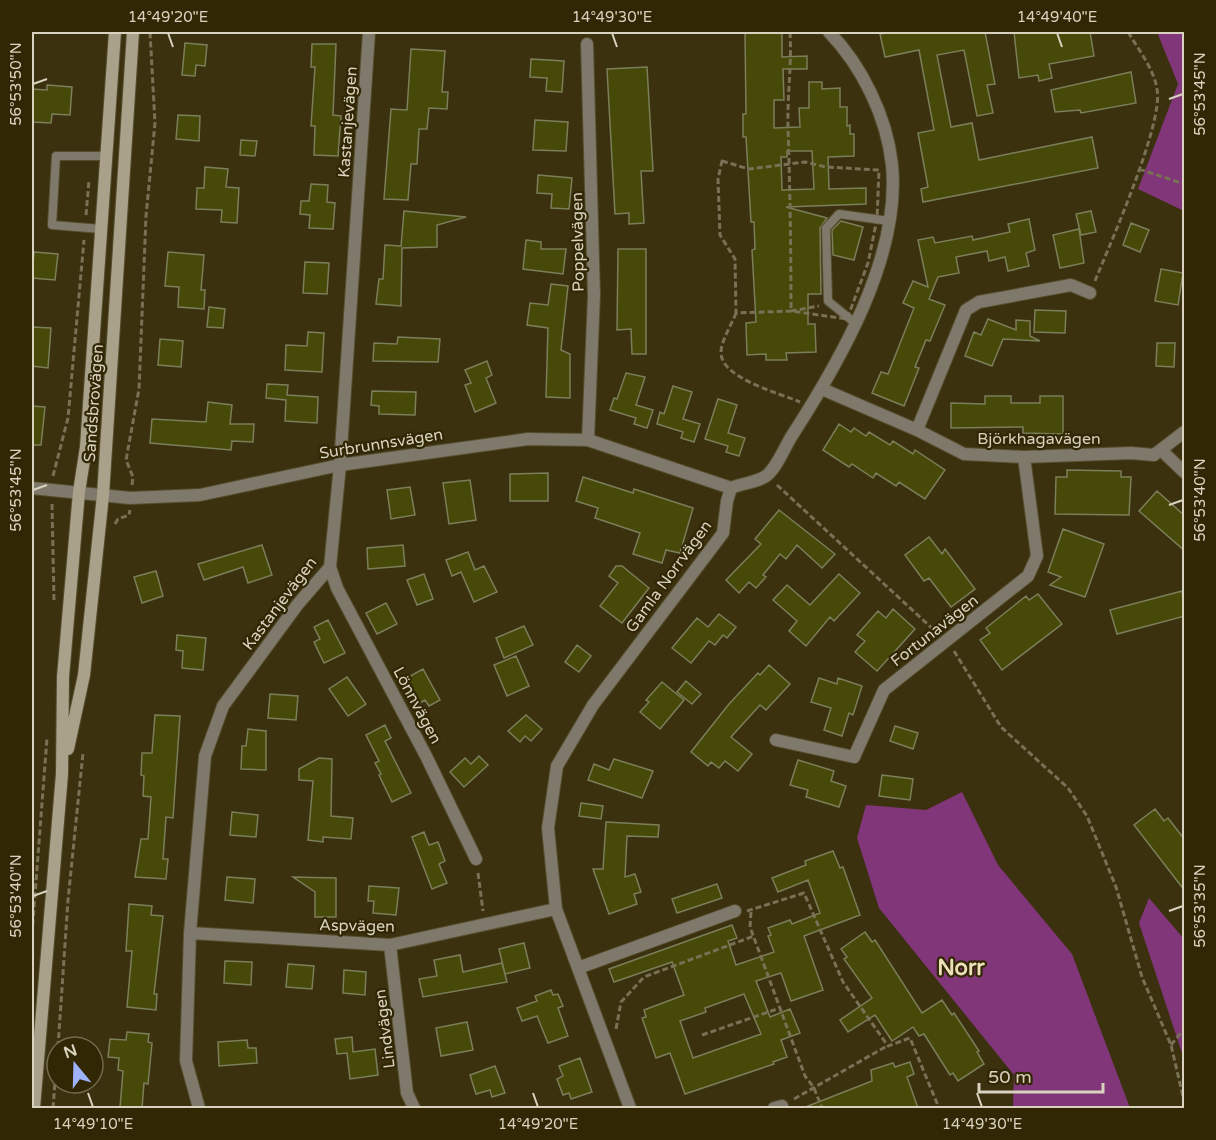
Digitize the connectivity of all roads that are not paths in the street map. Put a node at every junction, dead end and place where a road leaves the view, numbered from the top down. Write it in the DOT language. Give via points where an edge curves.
graph roads {
  1 [pos="115,32"];
  2 [pos="133,32"];
  3 [pos="369,32"];
  4 [pos="829,32"];
  5 [pos="587,44"];
  6 [pos="106,156"];
  7 [pos="883,220"];
  8 [pos="101,229"];
  9 [pos="1090,293"];
  10 [pos="850,320"];
  11 [pos="822,389"];
  12 [pos="916,430"];
  13 [pos="1185,432"];
  14 [pos="588,440"];
  15 [pos="1161,450"];
  16 [pos="1024,457"];
  17 [pos="340,465"];
  18 [pos="1185,472"];
  19 [pos="32,488"];
  20 [pos="731,488"];
  21 [pos="79,492"];
  22 [pos="103,495"];
  23 [pos="330,567"];
  24 [pos="776,740"];
  25 [pos="62,774"];
  26 [pos="476,859"];
  27 [pos="556,909"];
  28 [pos="735,910"];
  29 [pos="190,933"];
  30 [pos="390,945"];
  31 [pos="578,968"];
  32 [pos="34,1108"];
  33 [pos="199,1108"];
  34 [pos="414,1108"];
  35 [pos="630,1108"];
  1 -- 6 [label="main road, Sandsbrovägen"];
  2 -- 22 [label="main road, Sandsbrovägen"];
  3 -- 17 [label="street, Kastanjevägen"];
  4 -- 7 [label="street" via="846,49 868,87 883,126 892,165 892,203"];
  5 -- 14 [label="street, Poppelvägen" via="594,295"];
  6 -- 8 [label="main road, Sandsbrovägen"];
  6 -- 8 [label="lane" via="56,156 52,225"];
  7 -- 10 [label="street" via="884,245"];
  7 -- 10 [label="lane" via="839,214 826,228 828,301"];
  8 -- 21 [label="main road, Sandsbrovägen" via="86,447"];
  9 -- 12 [label="street" via="1071,285 979,303 966,310"];
  10 -- 11 [label="street"];
  11 -- 12 [label="street, Björkhagavägen"];
  11 -- 20 [label="street" via="766,476"];
  12 -- 16 [label="street, Björkhagavägen" via="964,454"];
  13 -- 15 [label="street"];
  14 -- 17 [label="street, Surbrunnsvägen" via="528,439"];
  14 -- 20 [label="street, Surbrunnsvägen"];
  15 -- 16 [label="street, Björkhagavägen" via="1154,455"];
  15 -- 18 [label="street"];
  16 -- 24 [label="street, Fortunavägen" via="1036,556 1028,576 884,690 854,757"];
  17 -- 22 [label="street, Surbrunnsvägen" via="200,495 158,499"];
  17 -- 23 [label="street, Kastanjevägen"];
  19 -- 21 [label="street, Surbrunnsvägen"];
  20 -- 27 [label="street, Gamla Norrvägen" via="723,533 593,705 557,766 548,828"];
  21 -- 22 [label="street, Surbrunnsvägen"];
  21 -- 25 [label="main road, Sandsbrovägen" via="63,677"];
  22 -- 25 [label="main road, Sandsbrovägen" via="84,675"];
  23 -- 26 [label="street, Lönnvägen" via="337,588"];
  23 -- 29 [label="street, Kastanjevägen" via="223,706 205,756"];
  25 -- 32 [label="main road, Sandsbrovägen"];
  27 -- 30 [label="street, Aspvägen"];
  27 -- 31 [label="street, Gamla Norrvägen"];
  28 -- 31 [label="street"];
  29 -- 30 [label="street, Aspvägen"];
  29 -- 33 [label="street, Kastanjevägen" via="186,1061"];
  30 -- 34 [label="street, Lindvägen" via="407,1093"];
  31 -- 35 [label="street, Gamla Norrvägen"];
}
